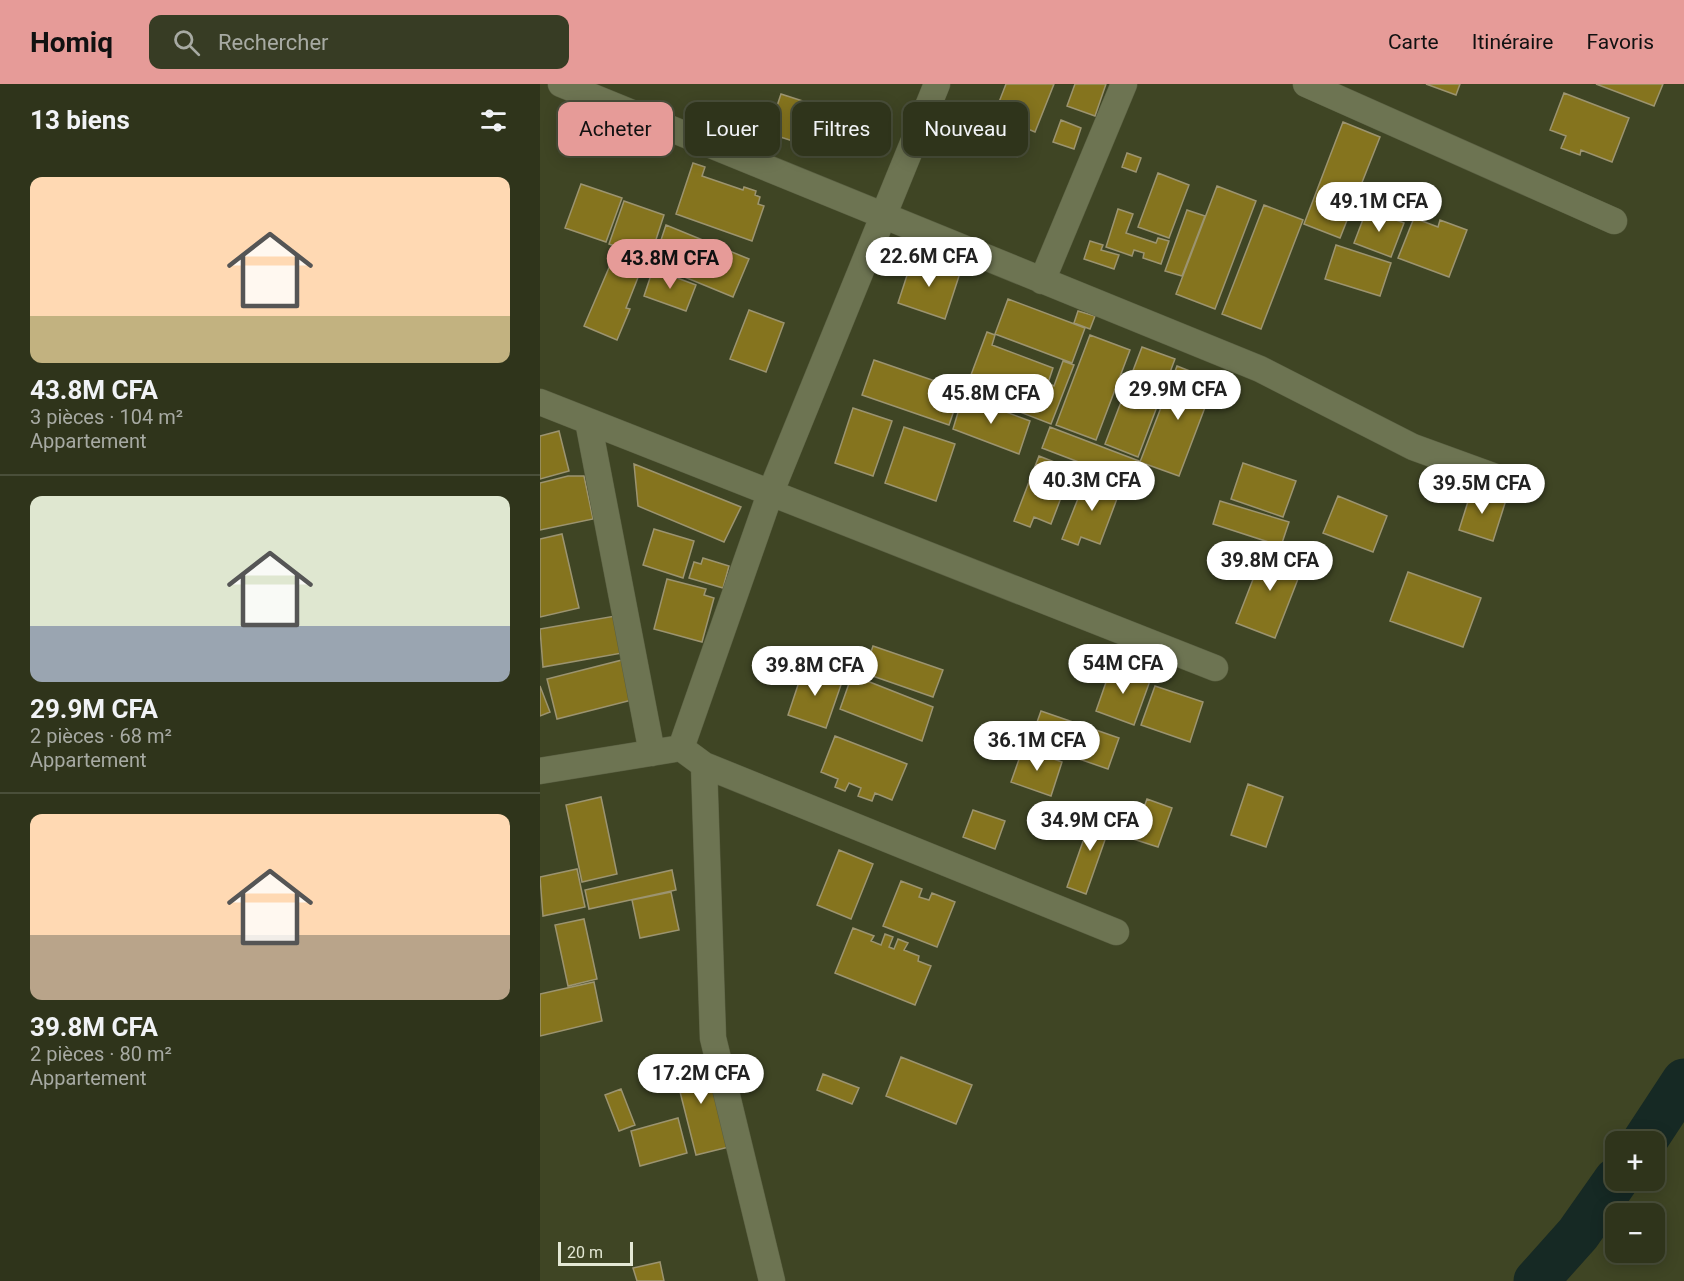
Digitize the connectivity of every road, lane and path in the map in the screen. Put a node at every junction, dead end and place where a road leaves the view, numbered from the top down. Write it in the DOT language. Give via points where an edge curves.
graph roads {
  1 [pos="561,84"];
  2 [pos="937,84"];
  3 [pos="1124,84"];
  4 [pos="1306,84"];
  5 [pos="882,214"];
  6 [pos="1614,221"];
  7 [pos="1042,281"];
  8 [pos="540,402"];
  9 [pos="588,421"];
  10 [pos="1526,489"];
  11 [pos="770,494"];
  12 [pos="1215,668"];
  13 [pos="681,748"];
  14 [pos="652,753"];
  15 [pos="705,765"];
  16 [pos="540,771"];
  17 [pos="1116,932"];
  18 [pos="772,1281"];
  1 -- 5 [label="street"];
  2 -- 5 [label="street"];
  3 -- 7 [label="street"];
  4 -- 6 [label="street"];
  5 -- 7 [label="street"];
  5 -- 11 [label="street"];
  7 -- 10 [label="street" via="1260,369 1413,447"];
  8 -- 9 [label="street"];
  9 -- 11 [label="street"];
  9 -- 14 [label="street"];
  11 -- 12 [label="street"];
  11 -- 13 [label="street"];
  13 -- 14 [label="street"];
  13 -- 15 [label="street"];
  14 -- 16 [label="street"];
  15 -- 17 [label="street"];
  15 -- 18 [label="street" via="713,1038"];
}
